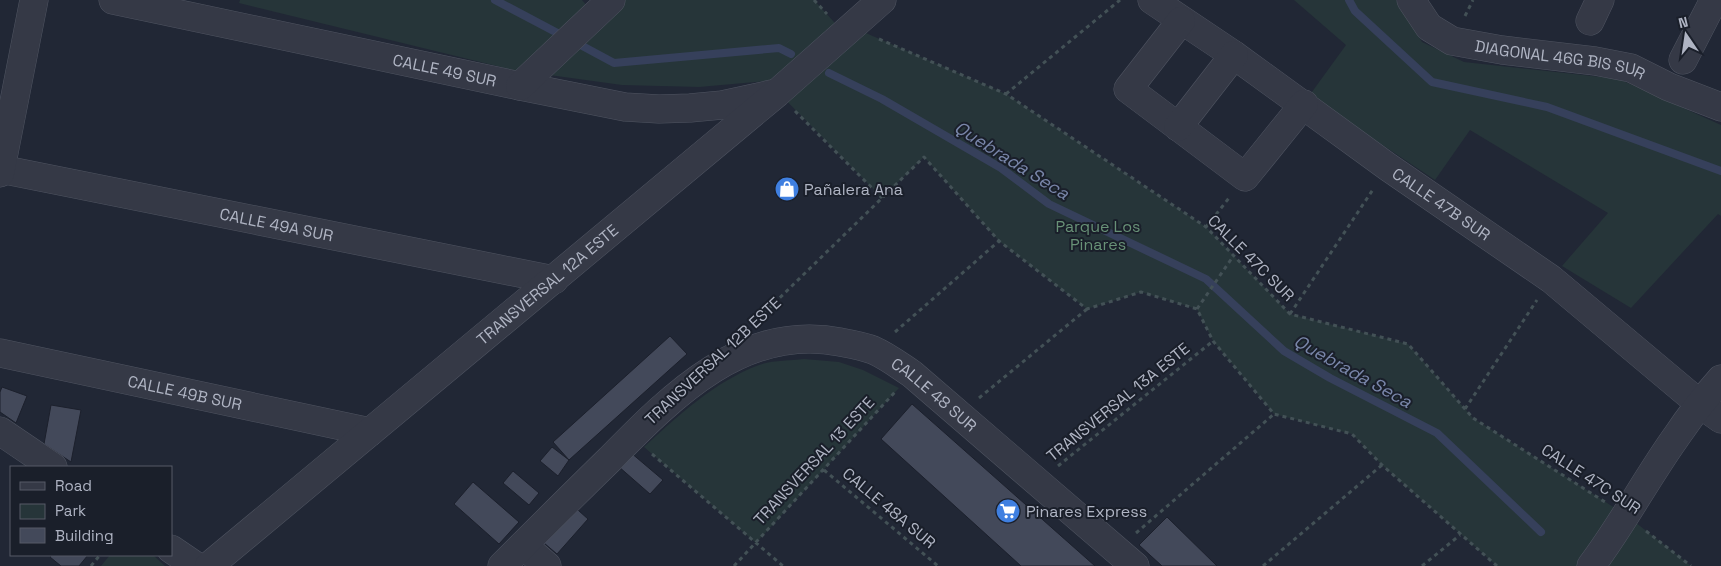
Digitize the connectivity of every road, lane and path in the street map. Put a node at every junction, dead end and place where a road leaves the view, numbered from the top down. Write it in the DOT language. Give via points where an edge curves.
graph roads {
  1 [pos="34,0"];
  2 [pos="113,0"];
  3 [pos="611,0"];
  4 [pos="882,0"];
  5 [pos="1120,0"];
  6 [pos="1152,0"];
  7 [pos="1411,0"];
  8 [pos="1714,0"];
  9 [pos="1181,21"];
  10 [pos="852,27"];
  11 [pos="1234,55"];
  12 [pos="1684,60"];
  13 [pos="520,86"];
  14 [pos="776,93"];
  15 [pos="1006,94"];
  16 [pos="1304,104"];
  17 [pos="1721,108"];
  18 [pos="1178,127"];
  19 [pos="1388,167"];
  20 [pos="0,170"];
  21 [pos="1245,177"];
  22 [pos="882,198"];
  23 [pos="1206,226"];
  24 [pos="999,241"];
  25 [pos="1234,255"];
  26 [pos="1551,278"];
  27 [pos="554,280"];
  28 [pos="1197,309"];
  29 [pos="1087,310"];
  30 [pos="1290,314"];
  31 [pos="753,323"];
  32 [pos="1214,341"];
  33 [pos="873,350"];
  34 [pos="0,353"];
  35 [pos="912,374"];
  36 [pos="696,379"];
  37 [pos="1721,379"];
  38 [pos="1464,408"];
  39 [pos="1710,412"];
  40 [pos="959,414"];
  41 [pos="1274,414"];
  42 [pos="0,431"];
  43 [pos="370,432"];
  44 [pos="632,436"];
  45 [pos="1382,465"];
  46 [pos="52,466"];
  47 [pos="824,470"];
  48 [pos="1038,482"];
  49 [pos="1626,515"];
  50 [pos="1460,535"];
  51 [pos="756,543"];
  52 [pos="523,545"];
  53 [pos="172,550"];
  54 [pos="99,556"];
  55 [pos="1125,558"];
  56 [pos="91,566"];
  57 [pos="196,566"];
  58 [pos="209,566"];
  59 [pos="502,566"];
  60 [pos="548,566"];
  61 [pos="734,566"];
  62 [pos="783,566"];
  63 [pos="938,566"];
  64 [pos="1263,566"];
  65 [pos="1422,566"];
  66 [pos="1497,566"];
  67 [pos="1590,566"];
  68 [pos="1691,566"];
  1 -- 20 [label="street"];
  2 -- 13 [label="street, CALLE 49 SUR"];
  3 -- 13 [label="street"];
  4 -- 10 [label="street, TRANSVERSAL 12A ESTE"];
  5 -- 15 [label="path"];
  6 -- 9 [label="street, CALLE 47B SUR"];
  7 -- 17 [label="street, DIAGONAL 46G BIS SUR" via="1429,27 1452,41 1631,68"];
  8 -- 12 [label="street"];
  9 -- 11 [label="street, CALLE 47B SUR"];
  9 -- 18 [label="street" via="1128,89"];
  10 -- 14 [label="street, TRANSVERSAL 12A ESTE"];
  10 -- 15 [label="path, CALLE 47C SUR"];
  11 -- 16 [label="street, CALLE 47B SUR"];
  11 -- 18 [label="street"];
  13 -- 14 [label="street, CALLE 49 SUR" via="625,106 659,109 722,105"];
  14 -- 22 [label="path"];
  14 -- 27 [label="street, TRANSVERSAL 12A ESTE"];
  15 -- 23 [label="path, CALLE 47C SUR"];
  16 -- 19 [label="street, CALLE 47B SUR"];
  16 -- 21 [label="street"];
  18 -- 21 [label="street"];
  19 -- 26 [label="street, CALLE 47B SUR"];
  19 -- 30 [label="path"];
  20 -- 27 [label="street, CALLE 49A SUR"];
  21 -- 23 [label="path"];
  22 -- 24 [label="path, TRANSVERSAL 12B ESTE" via="924,156"];
  22 -- 31 [label="path, TRANSVERSAL 12B ESTE"];
  23 -- 25 [label="path, CALLE 47C SUR"];
  24 -- 29 [label="path"];
  24 -- 33 [label="path"];
  25 -- 28 [label="path"];
  25 -- 30 [label="path, CALLE 47C SUR"];
  26 -- 38 [label="path"];
  26 -- 39 [label="street, CALLE 47B SUR"];
  27 -- 43 [label="street, TRANSVERSAL 12A ESTE"];
  28 -- 29 [label="path" via="1141,292"];
  28 -- 32 [label="path"];
  29 -- 40 [label="path"];
  30 -- 38 [label="path, CALLE 47C SUR" via="1408,344"];
  32 -- 41 [label="path"];
  32 -- 48 [label="path, TRANSVERSAL 13A ESTE"];
  33 -- 35 [label="street, CALLE 48 SUR"];
  33 -- 36 [label="street, CALLE 48 SUR" via="831,340 768,344 721,363"];
  34 -- 43 [label="street, CALLE 49B SUR"];
  35 -- 40 [label="street, CALLE 48 SUR"];
  35 -- 47 [label="path, TRANSVERSAL 13 ESTE"];
  36 -- 44 [label="street, TRANSVERSAL 12B ESTE"];
  37 -- 39 [label="street"];
  38 -- 49 [label="path, CALLE 47C SUR" via="1473,418"];
  39 -- 49 [label="street" via="1671,444"];
  40 -- 48 [label="street, CALLE 48 SUR"];
  41 -- 45 [label="path" via="1352,434"];
  41 -- 55 [label="path"];
  42 -- 46 [label="street"];
  43 -- 58 [label="street, TRANSVERSAL 12A ESTE"];
  44 -- 51 [label="path"];
  44 -- 52 [label="street, TRANSVERSAL 12B ESTE"];
  45 -- 50 [label="path"];
  45 -- 64 [label="path"];
  47 -- 51 [label="path, TRANSVERSAL 13 ESTE"];
  47 -- 63 [label="path, CALLE 48A SUR"];
  48 -- 55 [label="street, CALLE 48 SUR"];
  49 -- 67 [label="street"];
  49 -- 68 [label="path, CALLE 47C SUR"];
  50 -- 65 [label="path"];
  50 -- 66 [label="path"];
  51 -- 61 [label="path, TRANSVERSAL 13 ESTE"];
  51 -- 62 [label="path"];
  52 -- 59 [label="street, TRANSVERSAL 12B ESTE"];
  52 -- 60 [label="street"];
  53 -- 57 [label="street"];
  54 -- 56 [label="path"];
}
